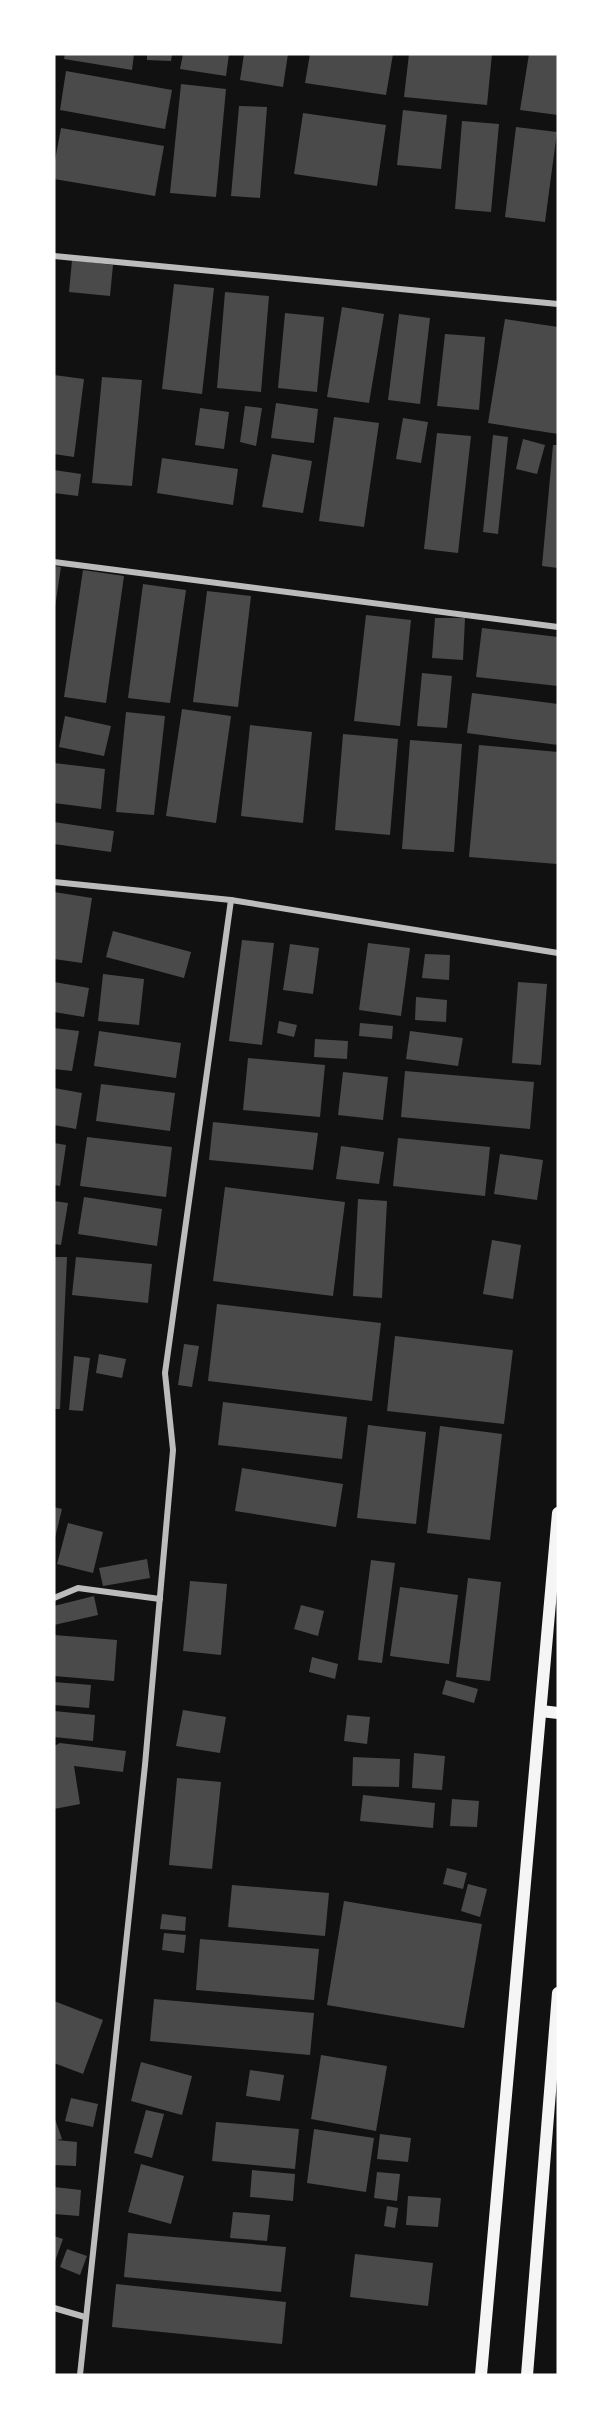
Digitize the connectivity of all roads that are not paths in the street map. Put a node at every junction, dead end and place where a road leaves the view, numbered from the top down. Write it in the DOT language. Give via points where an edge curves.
graph roads {
  1 [pos="54,256"];
  2 [pos="558,304"];
  3 [pos="54,562"];
  4 [pos="558,627"];
  5 [pos="54,882"];
  6 [pos="231,900"];
  7 [pos="558,953"];
  8 [pos="558,1513"];
  9 [pos="54,1598"];
  10 [pos="160,1599"];
  11 [pos="541,1711"];
  12 [pos="558,1713"];
  13 [pos="558,1993"];
  14 [pos="54,2308"];
  15 [pos="86,2317"];
  16 [pos="80,2375"];
  17 [pos="481,2375"];
  18 [pos="527,2375"];
  1 -- 2 [label="street"];
  3 -- 4 [label="street"];
  5 -- 6 [label="street"];
  6 -- 7 [label="street"];
  6 -- 10 [label="street" via="165,1373 173,1450"];
  8 -- 11 [label="main road"];
  9 -- 10 [label="street" via="78,1588"];
  10 -- 15 [label="street"];
  11 -- 12 [label="main road"];
  11 -- 17 [label="main road"];
  13 -- 18 [label="main road"];
  14 -- 15 [label="street"];
  15 -- 16 [label="street"];
}
